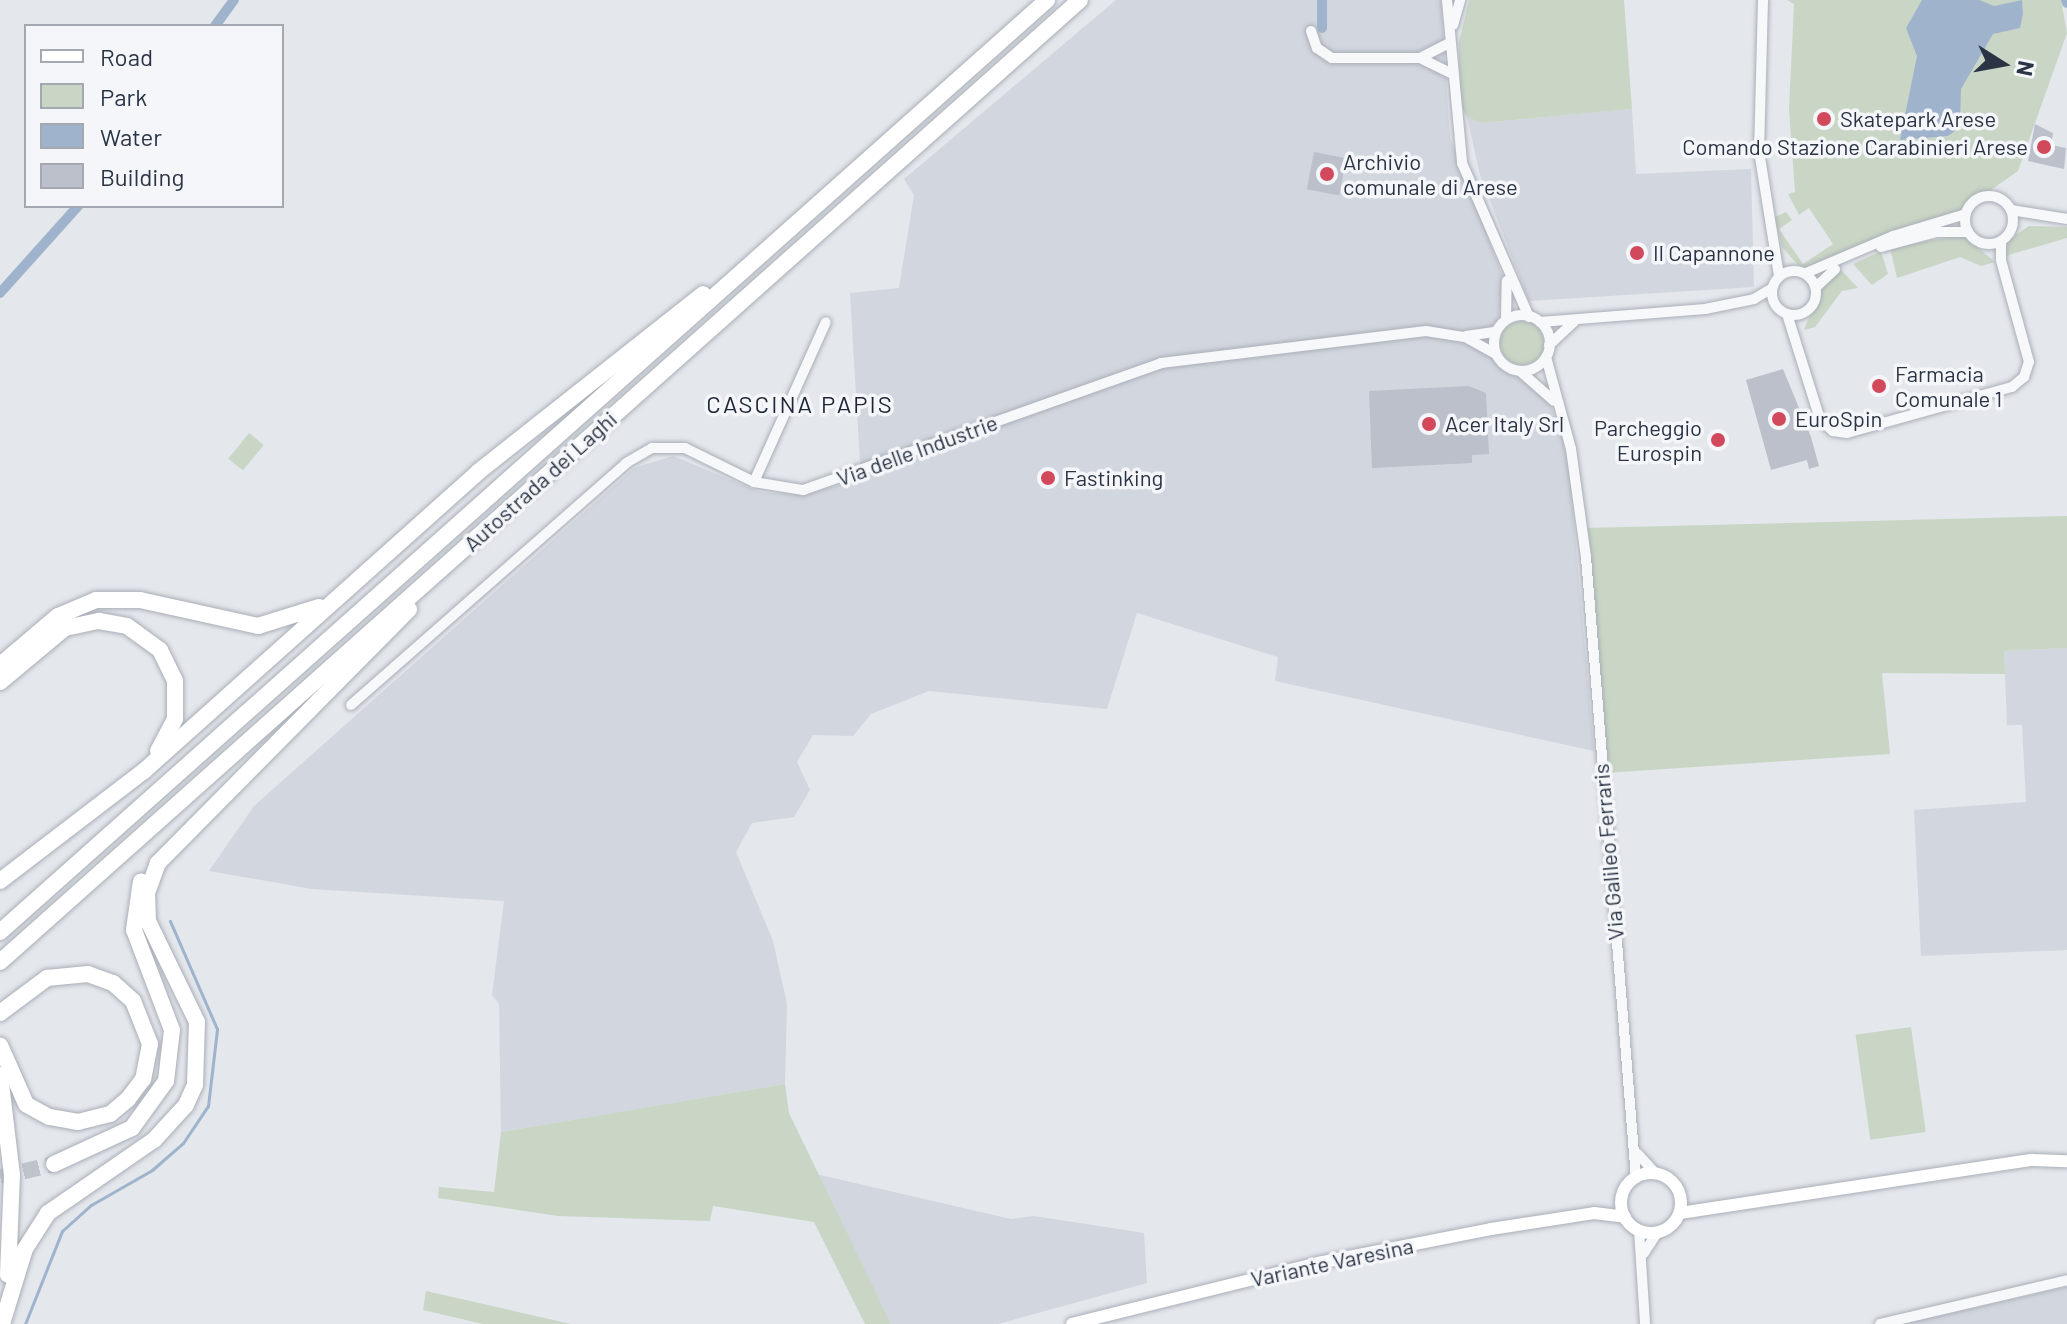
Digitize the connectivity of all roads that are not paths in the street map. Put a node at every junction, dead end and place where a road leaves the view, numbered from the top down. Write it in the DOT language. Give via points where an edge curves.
graph roads {
  1 [pos="1047,0"];
  2 [pos="1080,0"];
  3 [pos="1447,0"];
  4 [pos="1460,0"];
  5 [pos="1763,0"];
  6 [pos="1311,31"];
  7 [pos="1450,43"];
  8 [pos="1420,58"];
  9 [pos="1451,73"];
  10 [pos="2011,210"];
  11 [pos="1966,214"];
  12 [pos="2039,219"];
  13 [pos="2067,219"];
  14 [pos="2011,229"];
  15 [pos="1968,232"];
  16 [pos="2001,241"];
  17 [pos="1988,244"];
  18 [pos="767,249"];
  19 [pos="1777,250"];
  20 [pos="2001,260"];
  21 [pos="1792,270"];
  22 [pos="1806,273"];
  23 [pos="1507,275"];
  24 [pos="1779,276"];
  25 [pos="1816,287"];
  26 [pos="1772,288"];
  27 [pos="1754,299"];
  28 [pos="1775,304"];
  29 [pos="1787,314"];
  30 [pos="1801,315"];
  31 [pos="1534,319"];
  32 [pos="1577,319"];
  33 [pos="1506,320"];
  34 [pos="826,322"];
  35 [pos="1795,329"];
  36 [pos="1496,332"];
  37 [pos="1465,337"];
  38 [pos="1549,345"];
  39 [pos="1496,354"];
  40 [pos="1546,357"];
  41 [pos="1520,371"];
  42 [pos="1559,408"];
  43 [pos="754,482"];
  44 [pos="397,543"];
  45 [pos="460,553"];
  46 [pos="0,665"];
  47 [pos="0,682"];
  48 [pos="351,705"];
  49 [pos="238,779"];
  50 [pos="107,799"];
  51 [pos="0,881"];
  52 [pos="0,932"];
  53 [pos="0,962"];
  54 [pos="0,1013"];
  55 [pos="1,1060"];
  56 [pos="1634,1147"];
  57 [pos="2067,1161"];
  58 [pos="54,1164"];
  59 [pos="1655,1173"];
  60 [pos="1636,1178"];
  61 [pos="1680,1193"];
  62 [pos="1623,1194"];
  63 [pos="1711,1205"];
  64 [pos="1594,1213"];
  65 [pos="1680,1213"];
  66 [pos="1625,1217"];
  67 [pos="1639,1230"];
  68 [pos="1657,1233"];
  69 [pos="1643,1255"];
  70 [pos="2067,1280"];
  71 [pos="1644,1299"];
  72 [pos="1,1322"];
  73 [pos="1072,1324"];
  74 [pos="1645,1324"];
  75 [pos="1652,1324"];
  76 [pos="1880,1324"];
  1 -- 18 [label="highway, Autostrada dei Laghi"];
  2 -- 45 [label="highway, Autostrada dei Laghi"];
  3 -- 7 [label="street"];
  4 -- 7 [label="street"];
  5 -- 19 [label="street" via="1759,151"];
  6 -- 8 [label="street" via="1317,48 1332,58"];
  7 -- 8 [label="street"];
  7 -- 9 [label="street"];
  8 -- 9 [label="street"];
  9 -- 23 [label="street" via="1462,163"];
  10 -- 11 [label="street" via="1988,196"];
  10 -- 12 [label="street"];
  10 -- 14 [label="street"];
  11 -- 15 [label="street"];
  11 -- 22 [label="street" via="1882,240"];
  12 -- 13 [label="street"];
  12 -- 14 [label="street"];
  14 -- 16 [label="street"];
  15 -- 17 [label="street"];
  15 -- 25 [label="street" via="1937,232 1884,246 1829,272"];
  16 -- 17 [label="street"];
  16 -- 20 [label="street"];
  17 -- 20 [label="street"];
  18 -- 44 [label="highway" via="658,326"];
  18 -- 52 [label="highway, Autostrada dei Laghi"];
  19 -- 21 [label="street"];
  19 -- 24 [label="street"];
  20 -- 35 [label="street" via="2029,362 2012,387 1847,433 1833,431 1820,419"];
  21 -- 22 [label="street"];
  21 -- 24 [label="street"];
  22 -- 25 [label="street"];
  23 -- 31 [label="street"];
  23 -- 33 [label="street"];
  24 -- 26 [label="street"];
  25 -- 30 [label="street" via="1815,301"];
  26 -- 27 [label="street"];
  26 -- 28 [label="street"];
  27 -- 28 [label="street"];
  27 -- 32 [label="street"];
  28 -- 29 [label="street"];
  29 -- 30 [label="street"];
  29 -- 35 [label="street"];
  30 -- 35 [label="street"];
  31 -- 32 [label="street"];
  31 -- 33 [label="street"];
  31 -- 38 [label="street"];
  32 -- 38 [label="street"];
  33 -- 36 [label="street"];
  34 -- 43 [label="street"];
  36 -- 37 [label="street, Via delle Industrie"];
  36 -- 39 [label="street"];
  37 -- 39 [label="street, Via delle Industrie"];
  37 -- 43 [label="street, Via delle Industrie" via="1413,332 1161,363 818,486 786,490"];
  38 -- 40 [label="street"];
  39 -- 41 [label="street"];
  40 -- 41 [label="street"];
  40 -- 42 [label="street, Via Galileo Ferraris"];
  41 -- 42 [label="street"];
  42 -- 56 [label="street, Via Galileo Ferraris" via="1586,557"];
  43 -- 48 [label="street, Via delle Industrie" via="685,448 664,446 640,454"];
  44 -- 46 [label="highway" via="321,606 288,622 240,624 140,600 96,600 51,620"];
  44 -- 50 [label="highway"];
  45 -- 49 [label="highway" via="378,644"];
  45 -- 53 [label="highway, Autostrada dei Laghi"];
  47 -- 50 [label="highway" via="52,636 78,623 119,623 154,643 175,681 173,724 158,751"];
  49 -- 58 [label="highway" via="160,850 137,892 135,940 173,1039 162,1092 125,1133"];
  49 -- 72 [label="highway" via="164,854 147,893 152,939 197,1022 199,1060 190,1096 144,1148 48,1213 25,1249"];
  50 -- 51 [label="highway"];
  54 -- 55 [label="highway" via="47,978 96,976 138,1008 150,1044 136,1090 110,1114 89,1121 59,1120 33,1108 14,1088"];
  55 -- 72 [label="highway" via="13,1217"];
  56 -- 59 [label="street"];
  56 -- 60 [label="street, Via Galileo Ferraris"];
  57 -- 63 [label="main road" via="2032,1160"];
  59 -- 60 [label="main road"];
  59 -- 61 [label="main road"];
  60 -- 62 [label="main road, Variante Varesina"];
  61 -- 63 [label="main road"];
  61 -- 65 [label="main road"];
  62 -- 64 [label="main road, Variante Varesina"];
  62 -- 66 [label="main road"];
  63 -- 65 [label="main road"];
  64 -- 66 [label="main road, Variante Varesina"];
  64 -- 73 [label="main road, Variante Varesina" via="1318,1263"];
  65 -- 68 [label="main road"];
  66 -- 67 [label="main road"];
  67 -- 68 [label="main road"];
  67 -- 69 [label="street"];
  68 -- 69 [label="street"];
  69 -- 71 [label="street"];
  70 -- 76 [label="street"];
  71 -- 74 [label="street"];
  71 -- 75 [label="street"];
}
